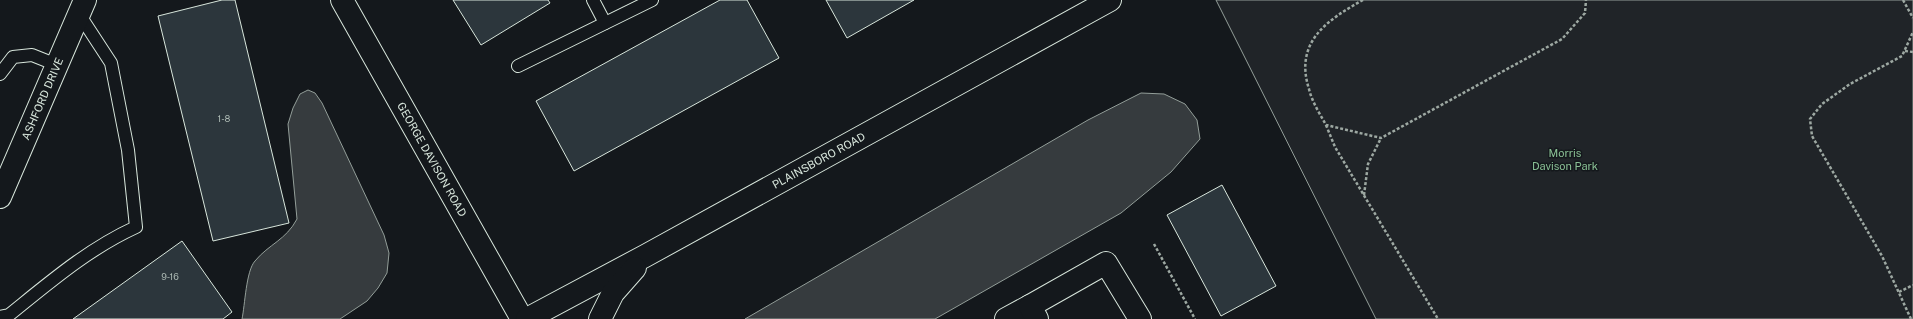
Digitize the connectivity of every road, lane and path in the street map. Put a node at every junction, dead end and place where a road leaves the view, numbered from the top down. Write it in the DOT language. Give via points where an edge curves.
graph roads {
  1 [pos="342,0"];
  2 [pos="593,0"];
  3 [pos="652,0"];
  4 [pos="1110,0"];
  5 [pos="1363,0"];
  6 [pos="1586,0"];
  7 [pos="1903,0"];
  8 [pos="82,7"];
  9 [pos="1913,18"];
  10 [pos="605,23"];
  11 [pos="1913,32"];
  12 [pos="1905,51"];
  13 [pos="1913,52"];
  14 [pos="57,65"];
  15 [pos="518,66"];
  16 [pos="0,74"];
  17 [pos="1326,125"];
  18 [pos="1381,138"];
  19 [pos="1364,196"];
  20 [pos="0,197"];
  21 [pos="1154,244"];
  22 [pos="645,256"];
  23 [pos="1913,284"];
  24 [pos="1899,292"];
  25 [pos="1033,312"];
  26 [pos="0,317"];
  27 [pos="522,319"];
  28 [pos="527,319"];
  29 [pos="600,319"];
  30 [pos="1006,319"];
  31 [pos="1140,319"];
  32 [pos="1195,319"];
  33 [pos="1438,319"];
  34 [pos="1911,319"];
  1 -- 27 [label="street, GEORGE DAVISON ROAD"];
  2 -- 10 [label="lane"];
  3 -- 10 [label="lane"];
  4 -- 22 [label="street, PLAINSBORO ROAD"];
  5 -- 17 [label="path" via="1339,13 1315,34 1305,60 1308,89"];
  6 -- 18 [label="path" via="1585,13 1562,39"];
  7 -- 9 [label="path"];
  8 -- 14 [label="street, ASHFORD DRIVE"];
  8 -- 26 [label="lane" via="111,63 128,150 136,227 88,253 9,315"];
  10 -- 15 [label="lane"];
  11 -- 12 [label="path"];
  12 -- 13 [label="path"];
  12 -- 24 [label="path" via="1902,56 1850,84 1822,104 1810,119 1812,136 1882,256"];
  14 -- 16 [label="lane" via="32,55 13,57"];
  14 -- 20 [label="street, ASHFORD DRIVE"];
  17 -- 18 [label="path"];
  17 -- 19 [label="path" via="1335,147"];
  18 -- 19 [label="path" via="1368,164"];
  19 -- 33 [label="path"];
  21 -- 32 [label="path"];
  22 -- 28 [label="street, PLAINSBORO ROAD"];
  22 -- 29 [label="street" via="613,293"];
  23 -- 24 [label="path"];
  24 -- 34 [label="path"];
  25 -- 30 [label="street"];
  25 -- 31 [label="street" via="1106,263"];
}
